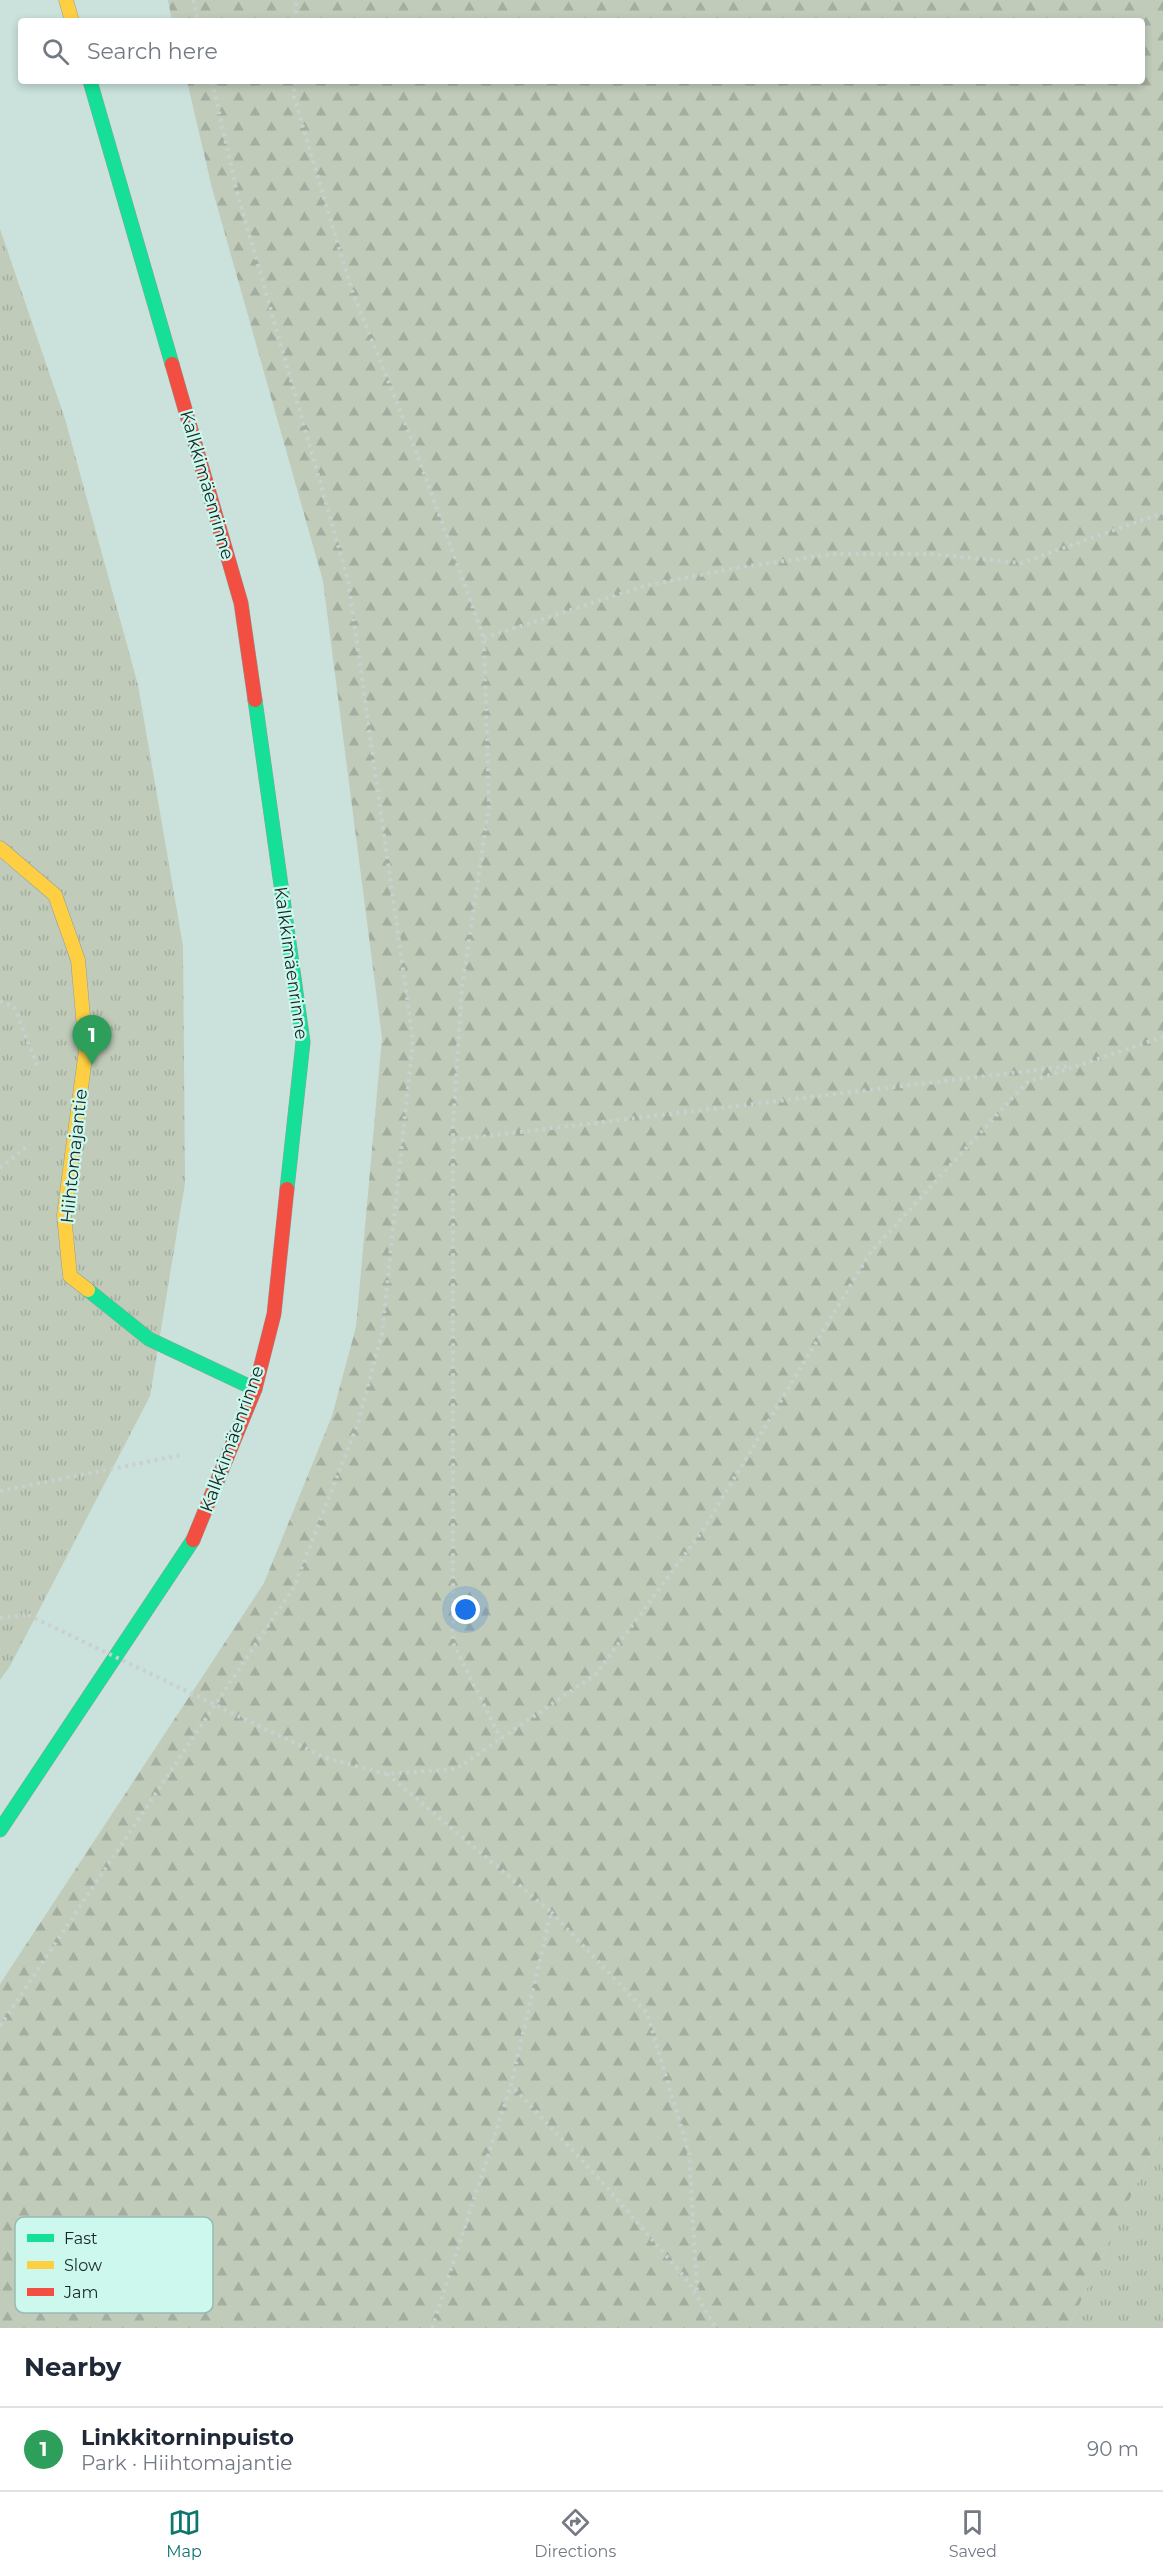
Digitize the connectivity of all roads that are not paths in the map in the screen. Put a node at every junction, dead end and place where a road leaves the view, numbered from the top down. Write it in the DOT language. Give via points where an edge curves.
graph roads {
  1 [pos="66,0"];
  2 [pos="71,18"];
  3 [pos="91,84"];
  4 [pos="0,848"];
  5 [pos="255,1389"];
  6 [pos="0,1830"];
  1 -- 2 [label="street"];
  3 -- 5 [label="street, Kalkkimäenrinne" via="241,603 303,1042 274,1314"];
  4 -- 5 [label="street, Hiihtomajantie" via="55,895 78,960 86,1050 64,1215 70,1276 149,1339"];
  5 -- 6 [label="street, Kalkkimäenrinne" via="196,1536"];
}
